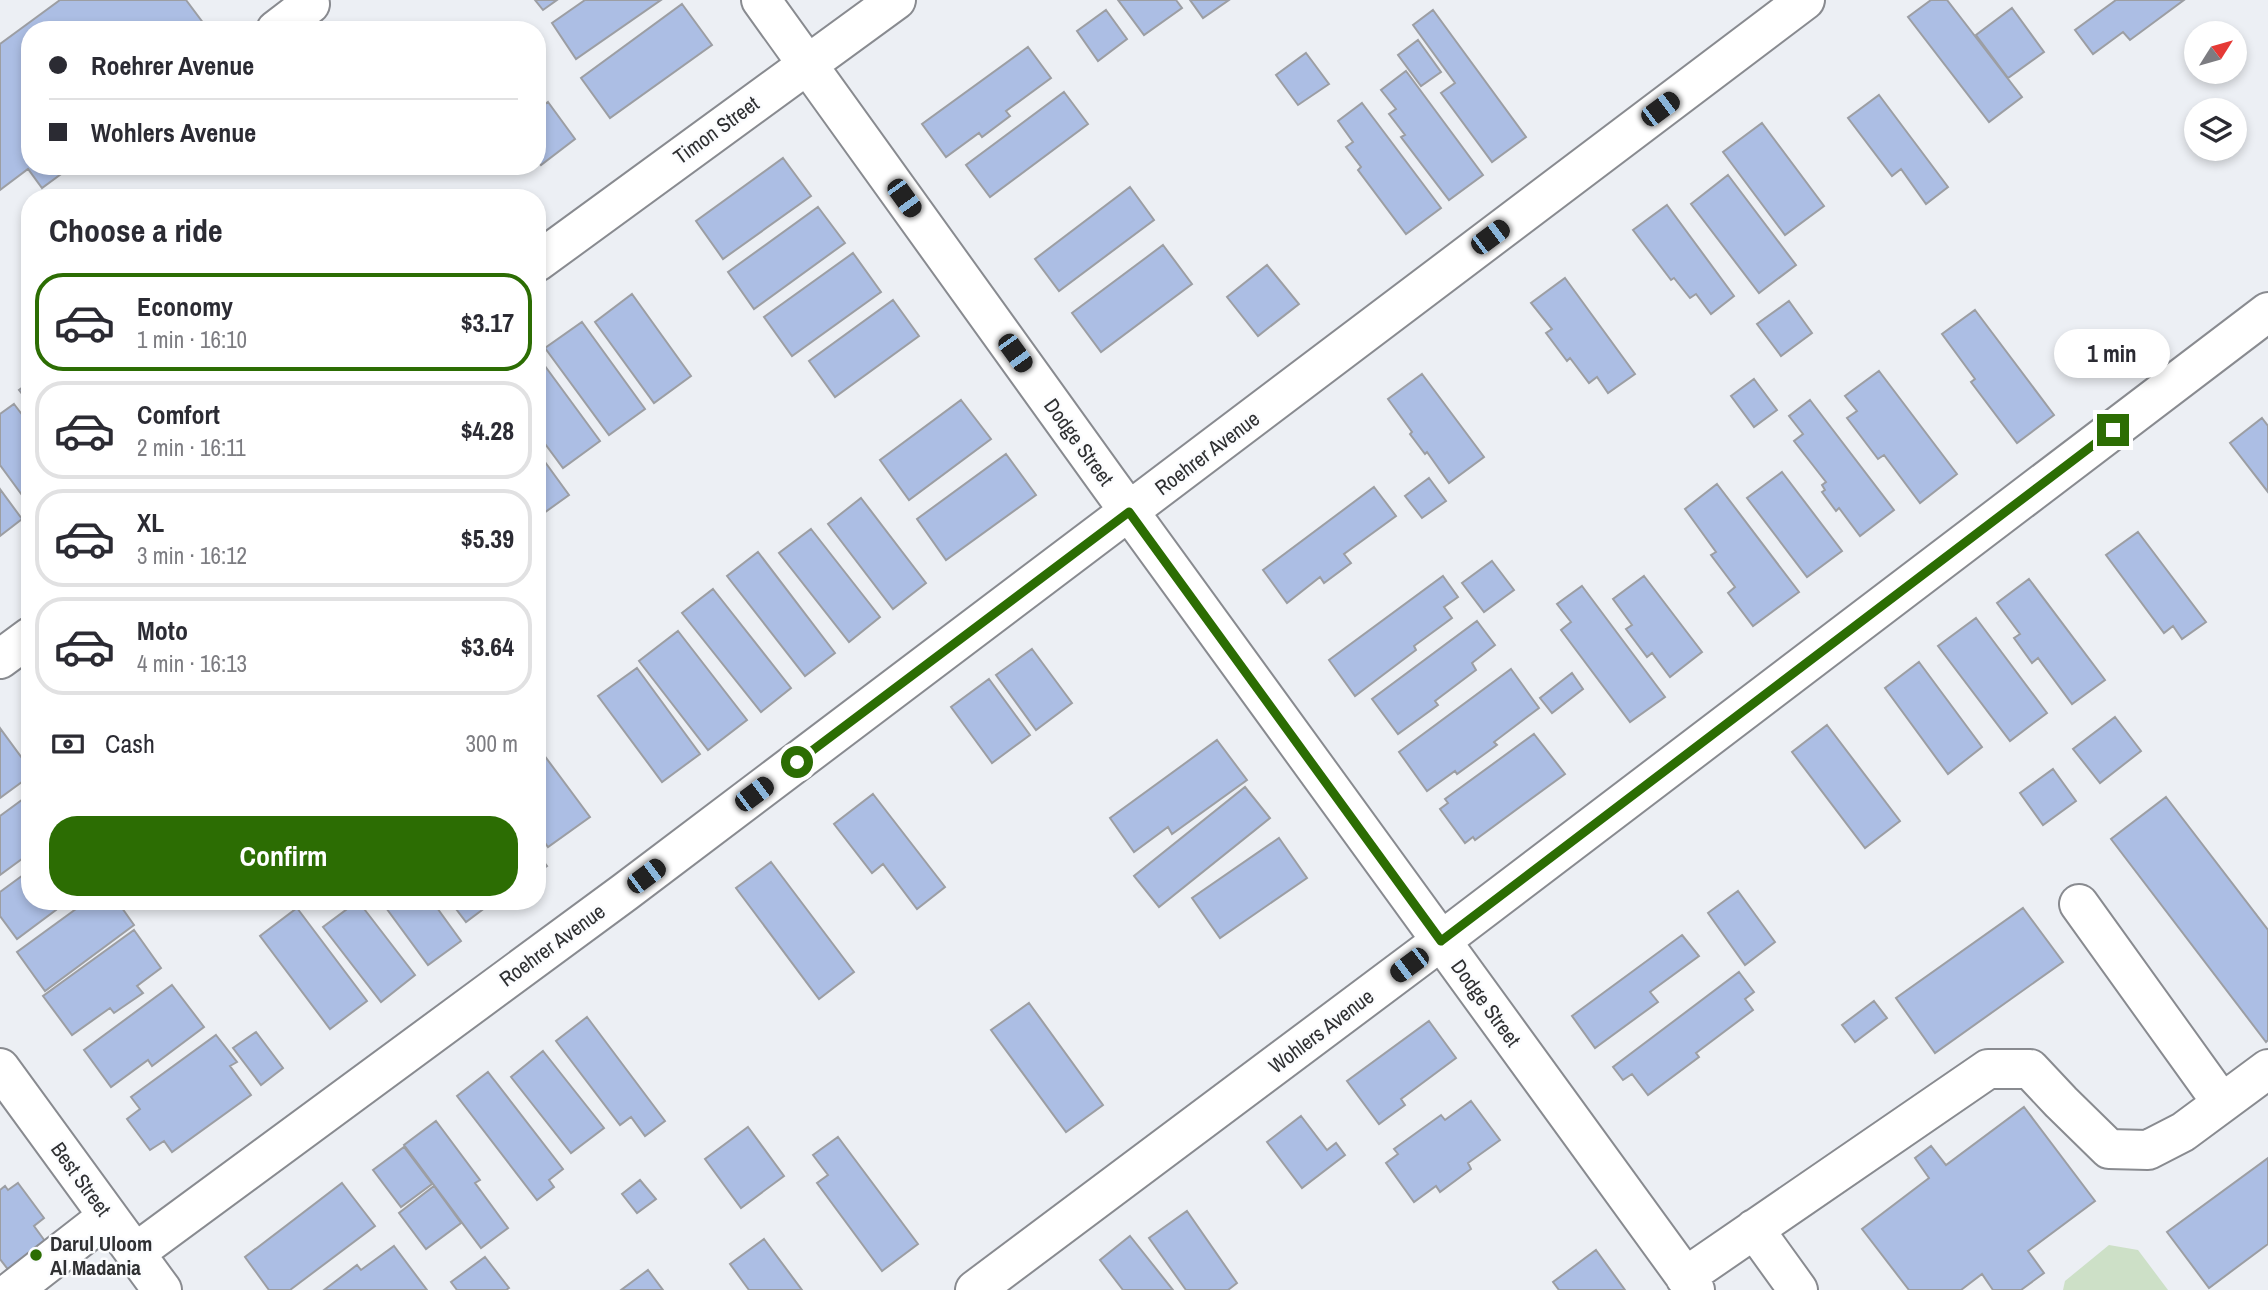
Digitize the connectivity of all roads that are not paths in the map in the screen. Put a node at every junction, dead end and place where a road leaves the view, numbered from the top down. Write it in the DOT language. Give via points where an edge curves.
graph roads {
  1 [pos="306,0"];
  2 [pos="761,0"];
  3 [pos="896,0"];
  4 [pos="1805,0"];
  5 [pos="288,21"];
  6 [pos="807,63"];
  7 [pos="546,255"];
  8 [pos="2268,312"];
  9 [pos="1129,512"];
  10 [pos="21,644"];
  11 [pos="0,659"];
  12 [pos="2079,904"];
  13 [pos="1441,941"];
  14 [pos="0,1068"];
  15 [pos="2268,1069"];
  16 [pos="2222,1103"];
  17 [pos="108,1216"];
  18 [pos="1754,1229"];
  19 [pos="135,1253"];
  20 [pos="1690,1283"];
  21 [pos="13,1290"];
  22 [pos="162,1290"];
  23 [pos="975,1290"];
  24 [pos="1798,1290"];
  1 -- 5 [label="street" via="310,4"];
  2 -- 6 [label="street, Dodge Street"];
  3 -- 6 [label="street, Timon Street"];
  4 -- 9 [label="street, Roehrer Avenue"];
  6 -- 7 [label="street, Timon Street"];
  6 -- 9 [label="street, Dodge Street"];
  8 -- 13 [label="street, Wohlers Avenue"];
  9 -- 13 [label="street, Dodge Street"];
  9 -- 19 [label="street, Roehrer Avenue"];
  10 -- 11 [label="street"];
  12 -- 16 [label="street"];
  13 -- 20 [label="street, Dodge Street"];
  13 -- 23 [label="street, Wohlers Avenue"];
  14 -- 17 [label="street, Best Street"];
  15 -- 16 [label="street"];
  16 -- 18 [label="street" via="2183,1132 2148,1150 2109,1149 2030,1069 1988,1069"];
  17 -- 19 [label="street, Best Street"];
  17 -- 21 [label="street"];
  18 -- 20 [label="street"];
  18 -- 24 [label="street"];
  19 -- 22 [label="street, Best Street"];
}
